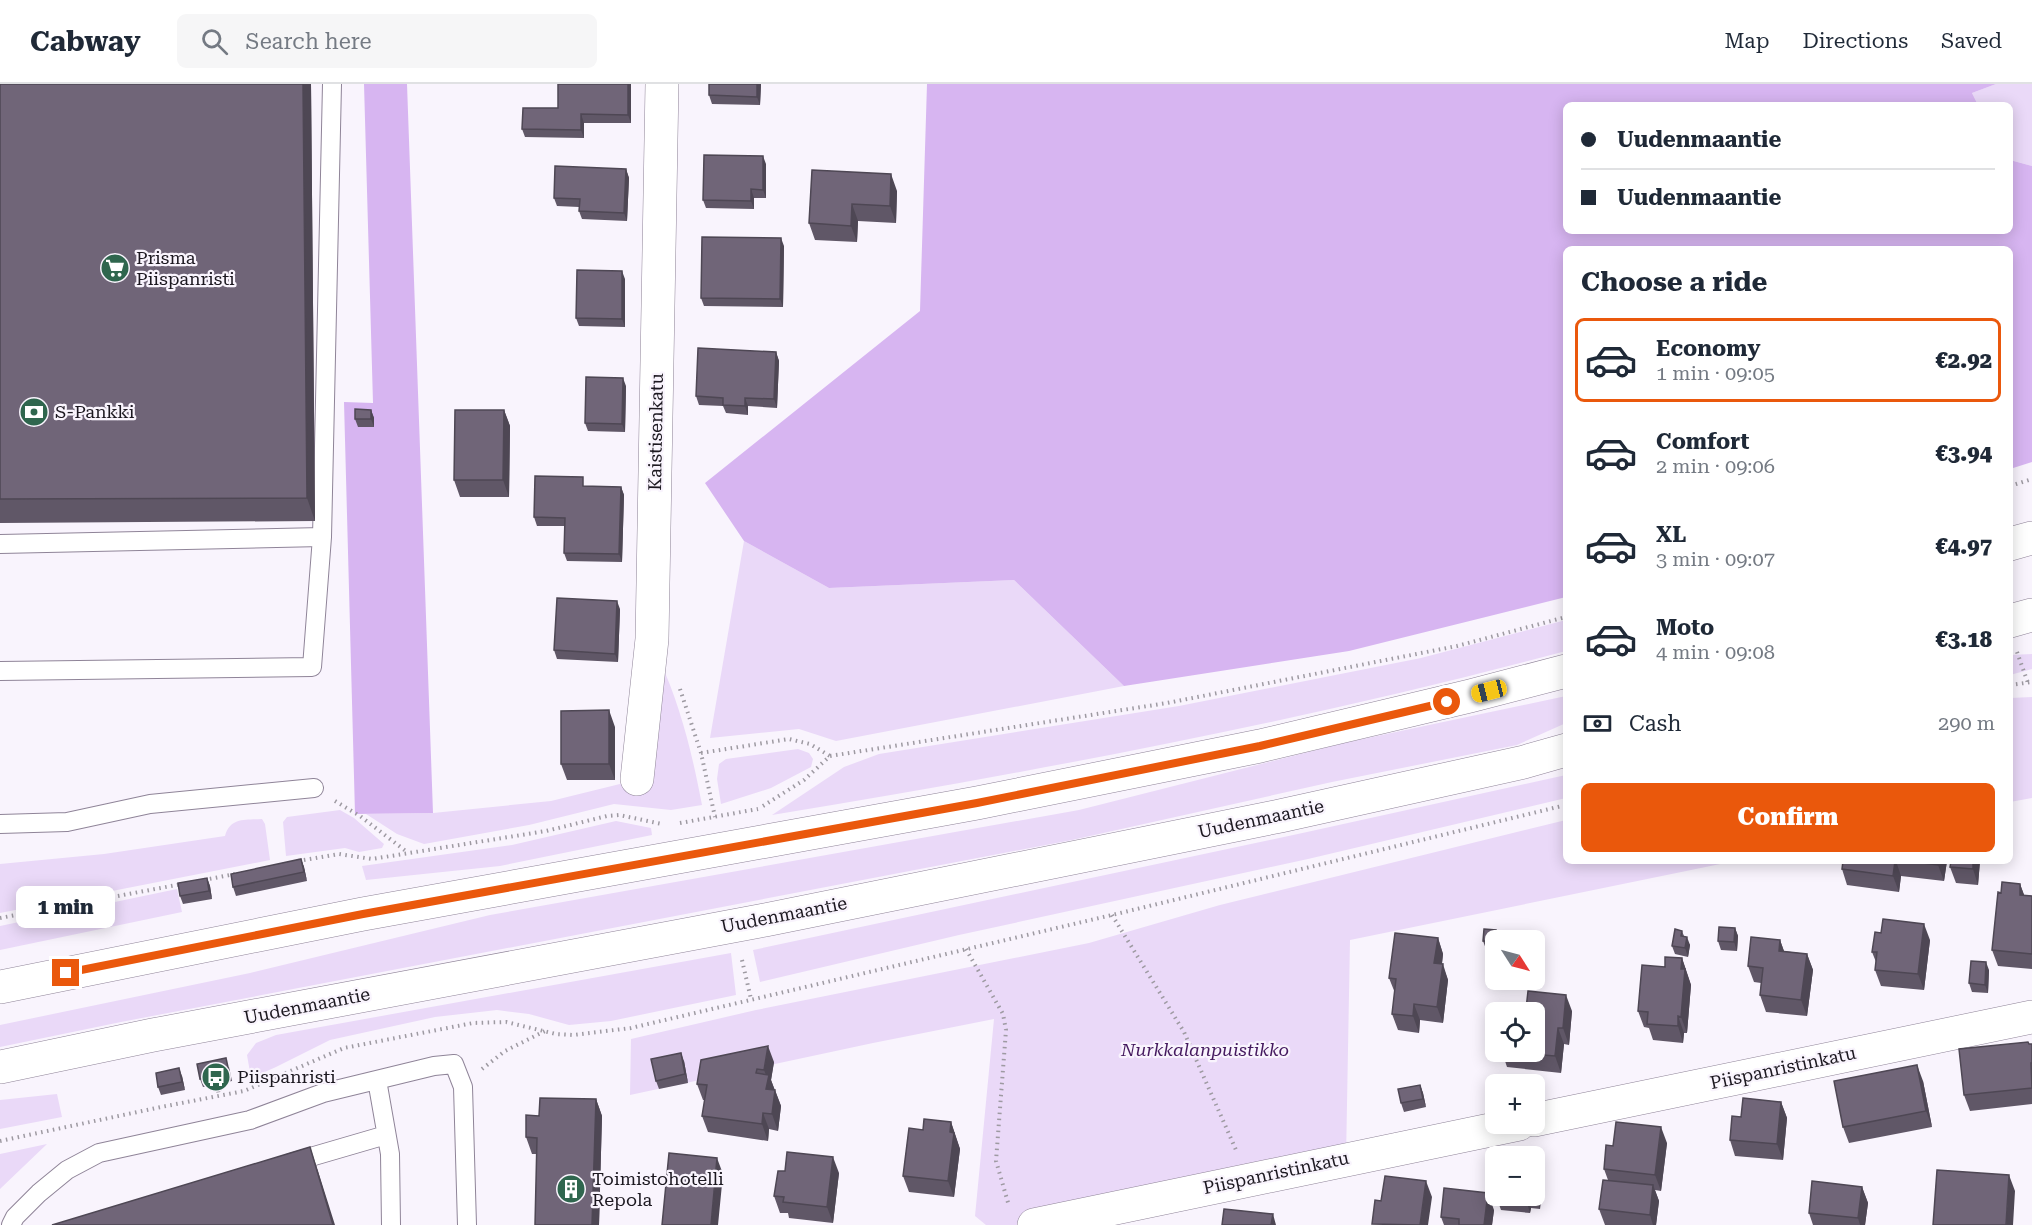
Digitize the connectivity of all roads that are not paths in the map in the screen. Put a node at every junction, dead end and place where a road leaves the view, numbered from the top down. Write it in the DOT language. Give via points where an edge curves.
graph roads {
  1 [pos="332,84"];
  2 [pos="662,84"];
  3 [pos="322,537"];
  4 [pos="2032,538"];
  5 [pos="2013,543"];
  6 [pos="0,544"];
  7 [pos="2032,615"];
  8 [pos="2013,631"];
  9 [pos="0,671"];
  10 [pos="1563,672"];
  11 [pos="1563,751"];
  12 [pos="637,779"];
  13 [pos="314,788"];
  14 [pos="0,824"];
  15 [pos="0,987"];
  16 [pos="2032,1017"];
  17 [pos="0,1067"];
  18 [pos="377,1080"];
  19 [pos="1545,1118"];
  20 [pos="1485,1131"];
  21 [pos="386,1135"];
  22 [pos="273,1167"];
  23 [pos="1023,1220"];
  24 [pos="11,1225"];
  25 [pos="392,1225"];
  26 [pos="467,1225"];
  1 -- 3 [label="lane"];
  2 -- 12 [label="main road, Kaistisenkatu" via="652,639"];
  3 -- 6 [label="lane"];
  3 -- 9 [label="lane" via="312,667"];
  4 -- 5 [label="main road"];
  7 -- 8 [label="main road"];
  10 -- 15 [label="main road" via="1215,755 977,803 363,914"];
  11 -- 17 [label="main road, Uudenmaantie" via="1268,818 765,920"];
  13 -- 14 [label="lane" via="150,804 67,822"];
  16 -- 19 [label="main road, Piispanristinkatu"];
  18 -- 21 [label="lane"];
  18 -- 24 [label="lane" via="323,1093 250,1120 99,1153 46,1187"];
  18 -- 26 [label="lane" via="454,1064 463,1087"];
  20 -- 23 [label="main road, Piispanristinkatu"];
  21 -- 22 [label="lane"];
  21 -- 25 [label="lane"];
}
